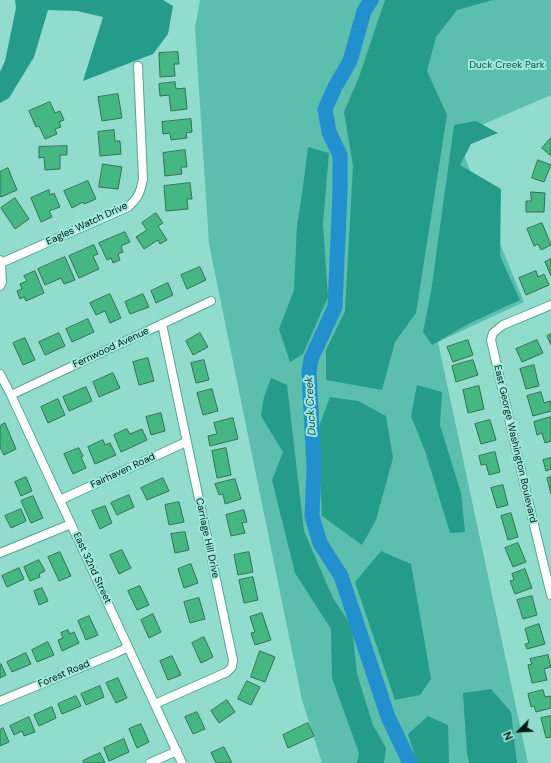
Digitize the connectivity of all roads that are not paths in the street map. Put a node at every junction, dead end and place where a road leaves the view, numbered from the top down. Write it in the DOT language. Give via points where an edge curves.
graph roads {
  1 [pos="138,66"];
  2 [pos="1,261"];
  3 [pos="0,286"];
  4 [pos="211,301"];
  5 [pos="551,305"];
  6 [pos="162,324"];
  7 [pos="0,374"];
  8 [pos="11,395"];
  9 [pos="186,442"];
  10 [pos="60,500"];
  11 [pos="71,524"];
  12 [pos="0,553"];
  13 [pos="551,595"];
  14 [pos="128,646"];
  15 [pos="0,701"];
  16 [pos="155,704"];
  17 [pos="177,751"];
  18 [pos="150,763"];
  19 [pos="182,763"];
  1 -- 2 [label="street, Eagles Watch Drive" via="143,179 136,200 128,207"];
  2 -- 3 [label="street"];
  4 -- 6 [label="street, Fernwood Avenue"];
  5 -- 13 [label="street, East George Washington Boulevard" via="503,325 493,333 491,340"];
  6 -- 8 [label="street, Fernwood Avenue"];
  6 -- 9 [label="street, Carriage Hill Drive"];
  7 -- 8 [label="street, East 32nd Street"];
  8 -- 10 [label="street, East 32nd Street"];
  9 -- 10 [label="street, Fairhaven Road"];
  9 -- 16 [label="street, Carriage Hill Drive" via="233,660 232,667 227,672"];
  10 -- 11 [label="street, East 32nd Street"];
  11 -- 12 [label="street"];
  11 -- 14 [label="street, East 32nd Street"];
  14 -- 15 [label="street, Forest Road"];
  14 -- 16 [label="street, East 32nd Street"];
  16 -- 17 [label="street, East 32nd Street"];
  17 -- 18 [label="street"];
  17 -- 19 [label="street, East 32nd Street"];
}
